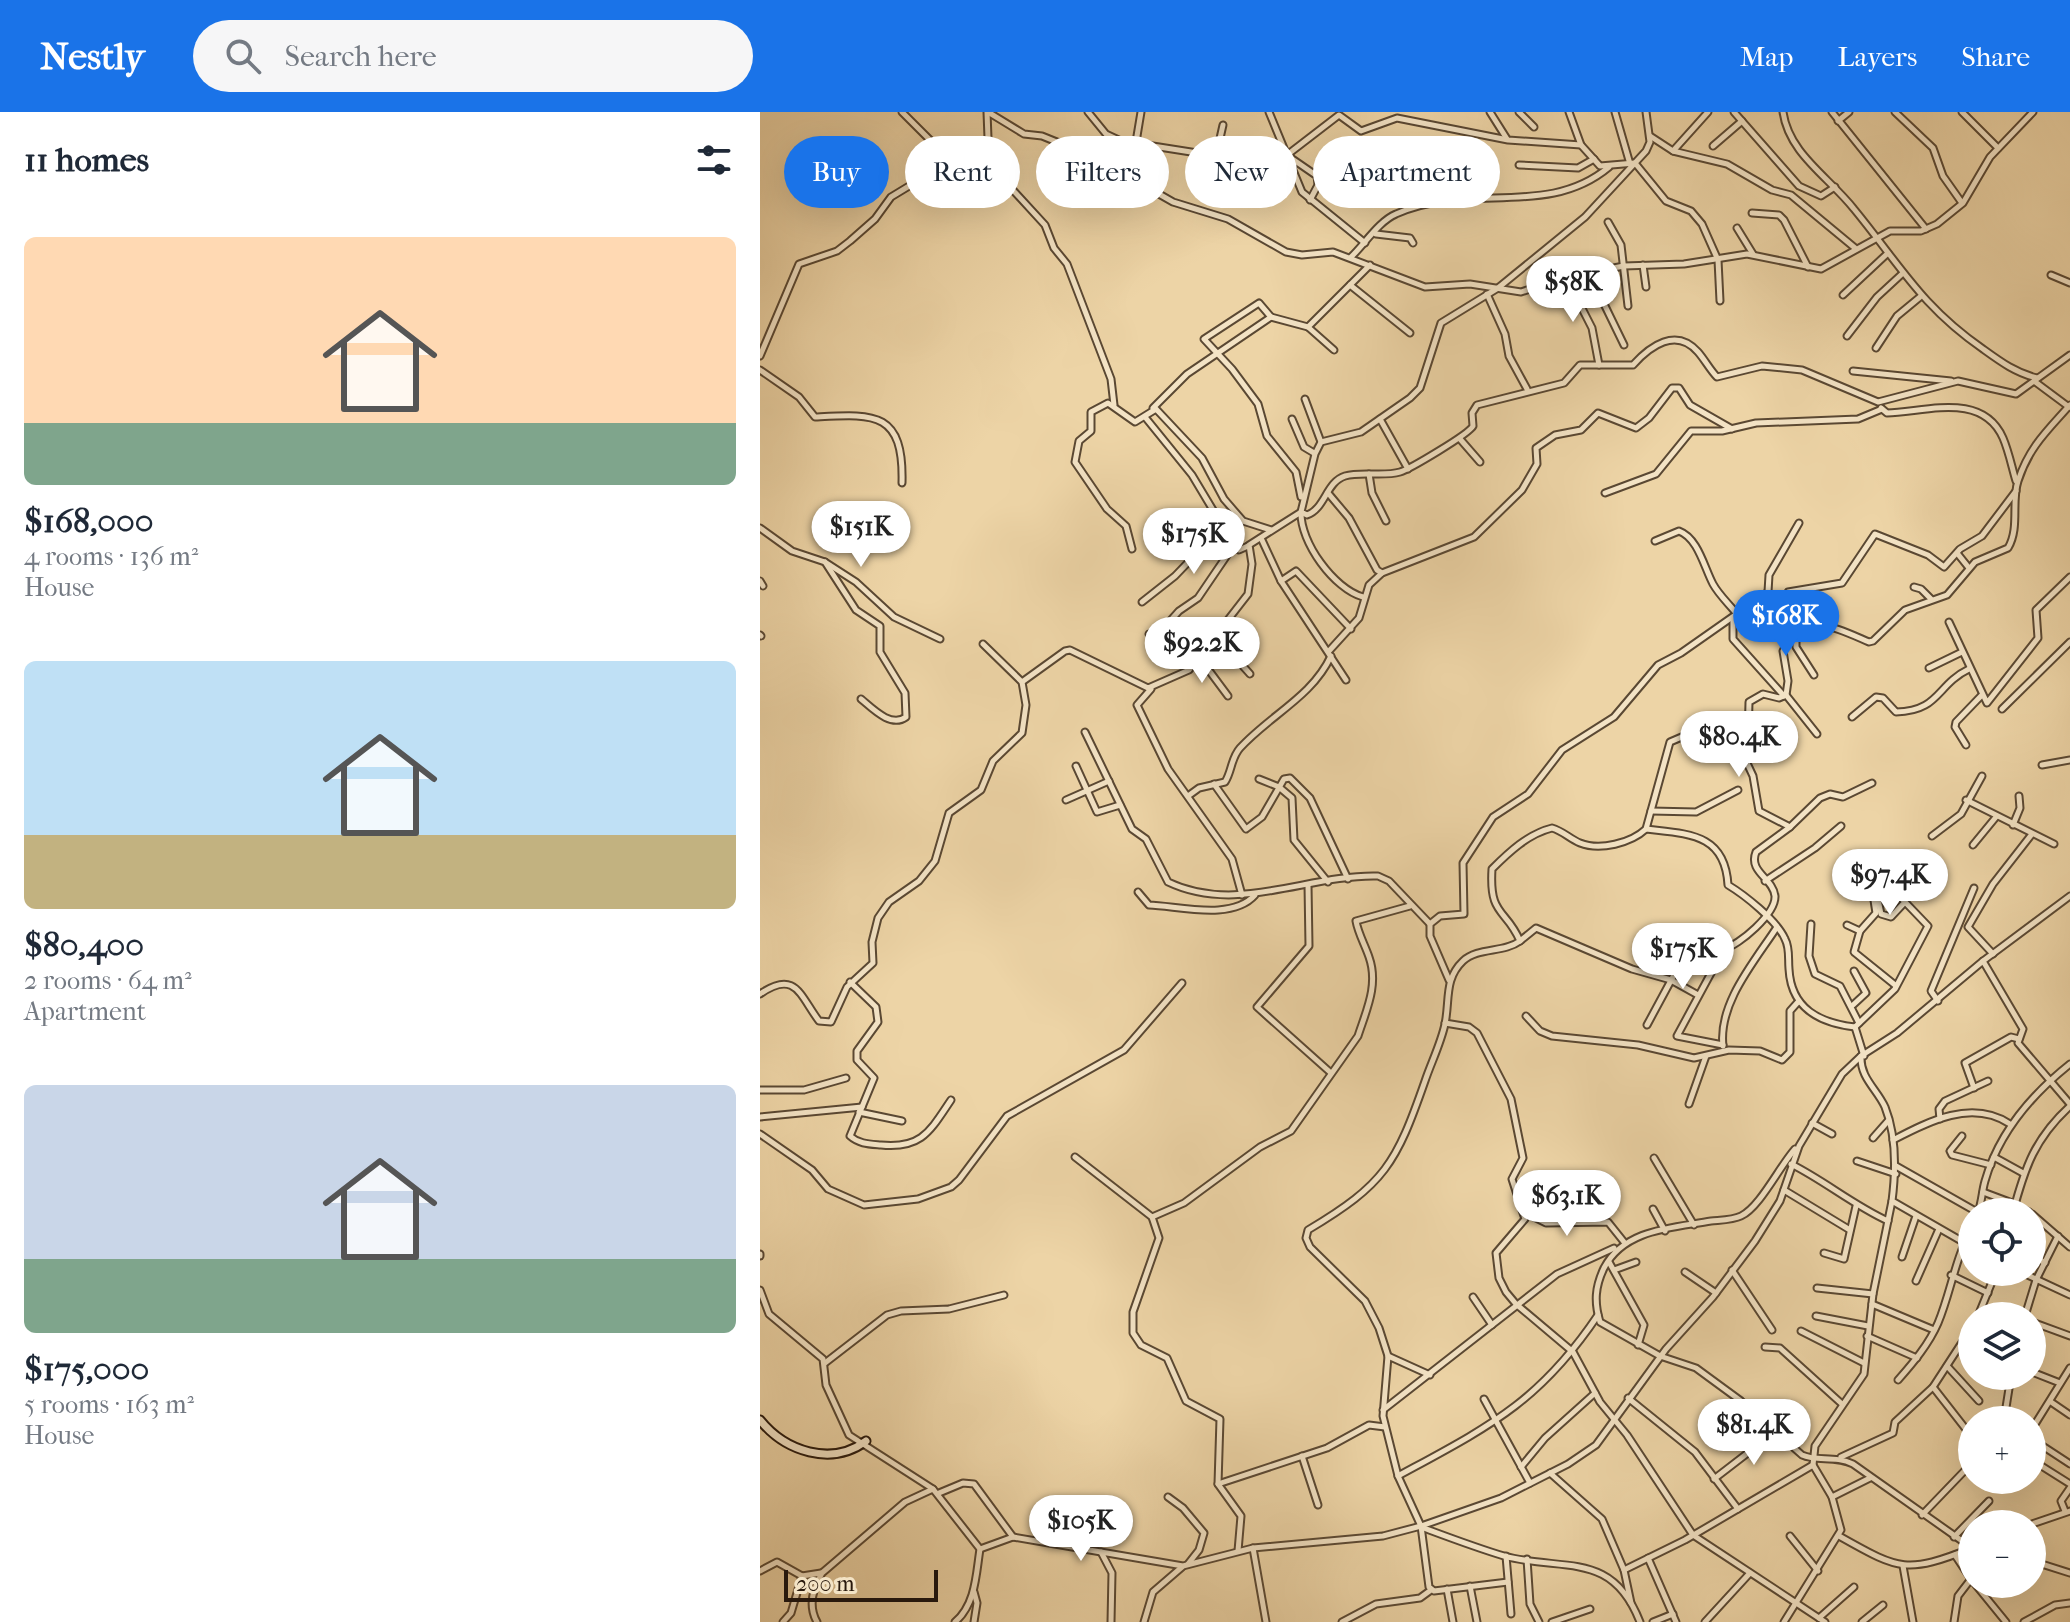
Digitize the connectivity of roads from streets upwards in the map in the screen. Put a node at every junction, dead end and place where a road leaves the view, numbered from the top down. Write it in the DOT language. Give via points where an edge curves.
graph roads {
  1 [pos="902,112"];
  2 [pos="988,112"];
  3 [pos="1088,112"];
  4 [pos="1141,112"];
  5 [pos="1269,112"];
  6 [pos="1416,112"];
  7 [pos="1490,112"];
  8 [pos="1519,112"];
  9 [pos="1569,112"];
  10 [pos="1615,112"];
  11 [pos="1646,112"];
  12 [pos="1708,112"];
  13 [pos="1734,112"];
  14 [pos="1783,112"];
  15 [pos="1832,112"];
  16 [pos="1849,112"];
  17 [pos="1895,112"];
  18 [pos="1962,112"];
  19 [pos="2033,112"];
  20 [pos="1337,113"];
  21 [pos="1413,121"];
  22 [pos="1742,121"];
  23 [pos="1838,121"];
  24 [pos="1223,125"];
  25 [pos="1534,127"];
  26 [pos="926,136"];
  27 [pos="986,136"];
  28 [pos="1109,136"];
  29 [pos="1137,136"];
  30 [pos="1221,136"];
  31 [pos="1279,136"];
  32 [pos="1649,136"];
  33 [pos="1508,140"];
  34 [pos="1581,145"];
  35 [pos="1713,146"];
  36 [pos="1297,147"];
  37 [pos="1998,148"];
  38 [pos="1673,151"];
  39 [pos="1594,159"];
  40 [pos="1297,162"];
  41 [pos="1632,163"];
  42 [pos="1519,165"];
  43 [pos="1609,167"];
  44 [pos="1297,180"];
  45 [pos="1835,187"];
  46 [pos="905,188"];
  47 [pos="1020,198"];
  48 [pos="1310,200"];
  49 [pos="1963,203"];
  50 [pos="1752,213"];
  51 [pos="1608,222"];
  52 [pos="1737,228"];
  53 [pos="1926,229"];
  54 [pos="1375,234"];
  55 [pos="1877,238"];
  56 [pos="1365,243"];
  57 [pos="1413,243"];
  58 [pos="1855,248"];
  59 [pos="1888,253"];
  60 [pos="1754,256"];
  61 [pos="1351,257"];
  62 [pos="1718,260"];
  63 [pos="1370,265"];
  64 [pos="1643,265"];
  65 [pos="1624,266"];
  66 [pos="1808,267"];
  67 [pos="1589,273"];
  68 [pos="1903,273"];
  69 [pos="2051,275"];
  70 [pos="1566,277"];
  71 [pos="2070,283"];
  72 [pos="1350,285"];
  73 [pos="1646,287"];
  74 [pos="1498,288"];
  75 [pos="1487,294"];
  76 [pos="1843,295"];
  77 [pos="1920,297"];
  78 [pos="1720,301"];
  79 [pos="1628,306"];
  80 [pos="1271,317"];
  81 [pos="1308,327"];
  82 [pos="1410,333"];
  83 [pos="1847,336"];
  84 [pos="762,343"];
  85 [pos="1624,345"];
  86 [pos="1876,348"];
  87 [pos="1334,350"];
  88 [pos="1218,353"];
  89 [pos="2070,355"];
  90 [pos="760,356"];
  91 [pos="1599,365"];
  92 [pos="760,370"];
  93 [pos="1853,371"];
  94 [pos="2036,380"];
  95 [pos="1958,381"];
  96 [pos="1527,389"];
  97 [pos="1305,399"];
  98 [pos="1878,402"];
  99 [pos="1114,405"];
  100 [pos="2070,407"];
  101 [pos="1153,408"];
  102 [pos="1882,409"];
  103 [pos="1145,417"];
  104 [pos="1292,419"];
  105 [pos="1380,419"];
  106 [pos="1732,429"];
  107 [pos="1460,439"];
  108 [pos="1321,442"];
  109 [pos="1315,454"];
  110 [pos="1480,462"];
  111 [pos="1408,469"];
  112 [pos="1369,474"];
  113 [pos="2017,482"];
  114 [pos="902,483"];
  115 [pos="2017,490"];
  116 [pos="1328,493"];
  117 [pos="1605,493"];
  118 [pos="1302,502"];
  119 [pos="1301,512"];
  120 [pos="1386,521"];
  121 [pos="1799,523"];
  122 [pos="1222,527"];
  123 [pos="760,528"];
  124 [pos="1271,530"];
  125 [pos="1261,538"];
  126 [pos="1655,541"];
  127 [pos="1234,545"];
  128 [pos="1249,545"];
  129 [pos="1132,549"];
  130 [pos="1957,553"];
  131 [pos="825,562"];
  132 [pos="1969,568"];
  133 [pos="1382,573"];
  134 [pos="2070,577"];
  135 [pos="1281,581"];
  136 [pos="1914,587"];
  137 [pos="1788,592"];
  138 [pos="1363,597"];
  139 [pos="1931,599"];
  140 [pos="1142,602"];
  141 [pos="1735,616"];
  142 [pos="1949,622"];
  143 [pos="1351,629"];
  144 [pos="1796,631"];
  145 [pos="1149,634"];
  146 [pos="1215,635"];
  147 [pos="940,639"];
  148 [pos="2070,642"];
  149 [pos="983,644"];
  150 [pos="1962,652"];
  151 [pos="1330,653"];
  152 [pos="1199,657"];
  153 [pos="1929,668"];
  154 [pos="1969,669"];
  155 [pos="1250,674"];
  156 [pos="1814,675"];
  157 [pos="1346,680"];
  158 [pos="1022,682"];
  159 [pos="1152,688"];
  160 [pos="1228,696"];
  161 [pos="1785,696"];
  162 [pos="1981,696"];
  163 [pos="861,699"];
  164 [pos="2002,709"];
  165 [pos="1852,717"];
  166 [pos="1085,732"];
  167 [pos="1817,734"];
  168 [pos="1966,745"];
  169 [pos="1739,746"];
  170 [pos="2070,760"];
  171 [pos="2042,765"];
  172 [pos="1076,766"];
  173 [pos="1982,776"];
  174 [pos="1259,779"];
  175 [pos="1109,781"];
  176 [pos="1872,783"];
  177 [pos="1214,784"];
  178 [pos="1279,787"];
  179 [pos="1085,790"];
  180 [pos="1738,790"];
  181 [pos="1188,796"];
  182 [pos="2019,796"];
  183 [pos="1066,800"];
  184 [pos="1966,800"];
  185 [pos="1120,805"];
  186 [pos="1651,811"];
  187 [pos="1996,817"];
  188 [pos="2013,825"];
  189 [pos="1841,826"];
  190 [pos="1790,827"];
  191 [pos="1646,829"];
  192 [pos="2032,834"];
  193 [pos="1932,836"];
  194 [pos="2054,844"];
  195 [pos="1973,845"];
  196 [pos="1348,879"];
  197 [pos="1765,881"];
  198 [pos="1328,882"];
  199 [pos="1308,885"];
  200 [pos="1974,888"];
  201 [pos="1138,892"];
  202 [pos="1873,894"];
  203 [pos="1242,895"];
  204 [pos="1255,895"];
  205 [pos="2070,896"];
  206 [pos="1905,902"];
  207 [pos="1410,906"];
  208 [pos="1765,917"];
  209 [pos="1430,924"];
  210 [pos="1811,924"];
  211 [pos="1847,925"];
  212 [pos="1777,927"];
  213 [pos="1860,931"];
  214 [pos="1695,936"];
  215 [pos="1520,941"];
  216 [pos="1993,954"];
  217 [pos="1983,961"];
  218 [pos="1854,971"];
  219 [pos="1449,980"];
  220 [pos="1671,980"];
  221 [pos="850,982"];
  222 [pos="1182,983"];
  223 [pos="1896,986"];
  224 [pos="760,994"];
  225 [pos="1698,995"];
  226 [pos="1938,1001"];
  227 [pos="1798,1002"];
  228 [pos="1853,1005"];
  229 [pos="1526,1016"];
  230 [pos="1445,1023"];
  231 [pos="1647,1025"];
  232 [pos="1857,1025"];
  233 [pos="2019,1039"];
  234 [pos="1723,1048"];
  235 [pos="1706,1056"];
  236 [pos="1863,1056"];
  237 [pos="2070,1064"];
  238 [pos="1331,1073"];
  239 [pos="846,1078"];
  240 [pos="1988,1081"];
  241 [pos="2049,1081"];
  242 [pos="1974,1088"];
  243 [pos="760,1090"];
  244 [pos="951,1100"];
  245 [pos="1689,1104"];
  246 [pos="2070,1105"];
  247 [pos="860,1109"];
  248 [pos="760,1117"];
  249 [pos="1940,1119"];
  250 [pos="1889,1120"];
  251 [pos="902,1121"];
  252 [pos="1812,1123"];
  253 [pos="2010,1124"];
  254 [pos="760,1134"];
  255 [pos="1832,1134"];
  256 [pos="1962,1136"];
  257 [pos="1873,1138"];
  258 [pos="1893,1140"];
  259 [pos="1799,1146"];
  260 [pos="1075,1157"];
  261 [pos="1994,1157"];
  262 [pos="1654,1158"];
  263 [pos="1857,1161"];
  264 [pos="1791,1164"];
  265 [pos="1991,1165"];
  266 [pos="1896,1166"];
  267 [pos="2023,1173"];
  268 [pos="1896,1174"];
  269 [pos="1784,1190"];
  270 [pos="1983,1192"];
  271 [pos="1982,1198"];
  272 [pos="1995,1198"];
  273 [pos="2016,1198"];
  274 [pos="1892,1201"];
  275 [pos="1958,1201"];
  276 [pos="1856,1206"];
  277 [pos="1653,1209"];
  278 [pos="1524,1212"];
  279 [pos="1916,1216"];
  280 [pos="1152,1217"];
  281 [pos="1888,1221"];
  282 [pos="1694,1225"];
  283 [pos="2046,1226"];
  284 [pos="1939,1229"];
  285 [pos="1850,1230"];
  286 [pos="1665,1231"];
  287 [pos="2058,1236"];
  288 [pos="1958,1238"];
  289 [pos="1622,1244"];
  290 [pos="2070,1247"];
  291 [pos="1824,1253"];
  292 [pos="1902,1257"];
  293 [pos="1958,1260"];
  294 [pos="1608,1261"];
  295 [pos="2046,1261"];
  296 [pos="1636,1262"];
  297 [pos="1614,1270"];
  298 [pos="1732,1270"];
  299 [pos="1685,1272"];
  300 [pos="1951,1275"];
  301 [pos="1916,1281"];
  302 [pos="2046,1284"];
  303 [pos="1991,1286"];
  304 [pos="1817,1288"];
  305 [pos="760,1290"];
  306 [pos="1716,1293"];
  307 [pos="1988,1293"];
  308 [pos="1873,1294"];
  309 [pos="1004,1295"];
  310 [pos="2070,1295"];
  311 [pos="1473,1297"];
  312 [pos="1984,1302"];
  313 [pos="1516,1304"];
  314 [pos="1872,1304"];
  315 [pos="1598,1315"];
  316 [pos="1816,1316"];
  317 [pos="1492,1325"];
  318 [pos="1868,1326"];
  319 [pos="2046,1327"];
  320 [pos="1772,1330"];
  321 [pos="1934,1330"];
  322 [pos="1801,1331"];
  323 [pos="1867,1336"];
  324 [pos="2070,1336"];
  325 [pos="1638,1345"];
  326 [pos="1765,1347"];
  327 [pos="1958,1349"];
  328 [pos="1573,1352"];
  329 [pos="1388,1356"];
  330 [pos="1660,1356"];
  331 [pos="1917,1358"];
  332 [pos="825,1363"];
  333 [pos="1865,1363"];
  334 [pos="1947,1366"];
  335 [pos="2070,1368"];
  336 [pos="1431,1375"];
  337 [pos="2046,1378"];
  338 [pos="1898,1380"];
  339 [pos="2060,1383"];
  340 [pos="1933,1387"];
  341 [pos="1595,1393"];
  342 [pos="1628,1398"];
  343 [pos="1484,1399"];
  344 [pos="1979,1401"];
  345 [pos="2051,1402"];
  346 [pos="1842,1404"];
  347 [pos="2046,1409"];
  348 [pos="1383,1410"];
  349 [pos="2070,1415"];
  350 [pos="1614,1418"];
  351 [pos="1958,1419"];
  352 [pos="760,1420"];
  353 [pos="1495,1424"];
  354 [pos="1385,1427"];
  355 [pos="1775,1432"];
  356 [pos="864,1443"];
  357 [pos="2046,1448"];
  358 [pos="1302,1456"];
  359 [pos="1841,1457"];
  360 [pos="1814,1461"];
  361 [pos="2070,1464"];
  362 [pos="1521,1467"];
  363 [pos="2046,1470"];
  364 [pos="1550,1473"];
  365 [pos="1398,1476"];
  366 [pos="1870,1477"];
  367 [pos="1958,1478"];
  368 [pos="1714,1479"];
  369 [pos="1530,1483"];
  370 [pos="1218,1484"];
  371 [pos="2070,1486"];
  372 [pos="933,1489"];
  373 [pos="939,1493"];
  374 [pos="1168,1497"];
  375 [pos="1832,1497"];
  376 [pos="1989,1501"];
  377 [pos="1318,1505"];
  378 [pos="1738,1509"];
  379 [pos="2068,1511"];
  380 [pos="1922,1515"];
  381 [pos="2046,1519"];
  382 [pos="1421,1526"];
  383 [pos="1693,1535"];
  384 [pos="1790,1536"];
  385 [pos="1839,1536"];
  386 [pos="1013,1537"];
  387 [pos="1954,1537"];
  388 [pos="1958,1539"];
  389 [pos="1253,1548"];
  390 [pos="980,1549"];
  391 [pos="1238,1551"];
  392 [pos="1101,1552"];
  393 [pos="1958,1554"];
  394 [pos="1955,1555"];
  395 [pos="1506,1556"];
  396 [pos="1648,1558"];
  397 [pos="1527,1559"];
  398 [pos="1958,1559"];
  399 [pos="2046,1565"];
  400 [pos="1185,1566"];
  401 [pos="1903,1566"];
  402 [pos="1624,1570"];
  403 [pos="760,1571"];
  404 [pos="1818,1571"];
  405 [pos="822,1573"];
  406 [pos="1750,1573"];
  407 [pos="2070,1573"];
  408 [pos="802,1576"];
  409 [pos="1508,1582"];
  410 [pos="1470,1586"];
  411 [pos="1854,1587"];
  412 [pos="1447,1589"];
  413 [pos="973,1590"];
  414 [pos="1431,1590"];
  415 [pos="1958,1596"];
  416 [pos="1987,1598"];
  417 [pos="1795,1600"];
  418 [pos="2070,1603"];
  419 [pos="1631,1604"];
  420 [pos="1883,1605"];
  421 [pos="1590,1609"];
  422 [pos="1511,1614"];
  423 [pos="1673,1614"];
  424 [pos="1822,1620"];
  425 [pos="783,1622"];
  426 [pos="817,1622"];
  427 [pos="955,1622"];
  428 [pos="974,1622"];
  429 [pos="1111,1622"];
  430 [pos="1144,1622"];
  431 [pos="1266,1622"];
  432 [pos="1342,1622"];
  433 [pos="1453,1622"];
  434 [pos="1477,1622"];
  435 [pos="1539,1622"];
  436 [pos="1552,1622"];
  437 [pos="1640,1622"];
  438 [pos="1653,1622"];
  439 [pos="1676,1622"];
  440 [pos="1705,1622"];
  441 [pos="1784,1622"];
  442 [pos="1862,1622"];
  443 [pos="1913,1622"];
  444 [pos="1954,1622"];
  445 [pos="2006,1622"];
  446 [pos="2024,1622"];
  1 -- 26 [label="street"];
  2 -- 27 [label="street"];
  2 -- 61 [label="street" via="1024,134 1094,157 1173,202 1228,219 1286,252"];
  3 -- 28 [label="street"];
  4 -- 29 [label="street"];
  5 -- 31 [label="street"];
  6 -- 21 [label="street"];
  7 -- 33 [label="street"];
  8 -- 25 [label="street"];
  9 -- 34 [label="street"];
  10 -- 41 [label="street"];
  11 -- 32 [label="street"];
  12 -- 38 [label="street"];
  13 -- 22 [label="street"];
  14 -- 45 [label="street" via="1789,139"];
  15 -- 23 [label="street"];
  16 -- 23 [label="street"];
  17 -- 49 [label="street" via="1933,148 1943,176"];
  18 -- 37 [label="street"];
  19 -- 37 [label="street"];
  20 -- 21 [label="street" via="1361,131 1397,118"];
  20 -- 36 [label="street"];
  21 -- 33 [label="street"];
  22 -- 35 [label="street"];
  22 -- 45 [label="street" via="1799,186 1821,196"];
  23 -- 53 [label="street"];
  24 -- 30 [label="street"];
  32 -- 38 [label="street"];
  32 -- 41 [label="street" via="1646,151"];
  33 -- 34 [label="street"];
  34 -- 39 [label="street"];
  37 -- 49 [label="street"];
  38 -- 58 [label="street" via="1727,164 1791,195"];
  39 -- 42 [label="street" via="1578,168"];
  39 -- 43 [label="street"];
  40 -- 48 [label="street" via="1317,176"];
  41 -- 43 [label="street"];
  41 -- 62 [label="street" via="1666,201 1691,211 1712,240"];
  41 -- 74 [label="street" via="1585,217"];
  43 -- 54 [label="street" via="1559,195 1434,200 1397,213"];
  44 -- 48 [label="street"];
  45 -- 55 [label="street"];
  46 -- 84 [label="street" via="837,251 796,267"];
  47 -- 99 [label="street" via="1045,225 1067,264 1111,379"];
  48 -- 56 [label="street"];
  49 -- 53 [label="street"];
  50 -- 66 [label="street" via="1779,215"];
  51 -- 65 [label="street" via="1621,245"];
  52 -- 60 [label="street"];
  53 -- 55 [label="street" via="1890,231"];
  54 -- 56 [label="street"];
  54 -- 57 [label="street" via="1410,238"];
  55 -- 58 [label="street"];
  55 -- 59 [label="street"];
  56 -- 61 [label="street"];
  58 -- 66 [label="street" via="1821,269"];
  59 -- 68 [label="street"];
  59 -- 76 [label="street"];
  60 -- 62 [label="street"];
  60 -- 66 [label="street"];
  61 -- 63 [label="street"];
  62 -- 64 [label="street"];
  62 -- 78 [label="street"];
  63 -- 72 [label="street"];
  63 -- 74 [label="street" via="1425,287"];
  64 -- 65 [label="street"];
  64 -- 73 [label="street"];
  65 -- 67 [label="street"];
  65 -- 79 [label="street"];
  67 -- 70 [label="street"];
  67 -- 85 [label="street"];
  68 -- 77 [label="street"];
  68 -- 83 [label="street"];
  69 -- 71 [label="street"];
  70 -- 74 [label="street" via="1521,292"];
  70 -- 91 [label="street" via="1592,328"];
  72 -- 81 [label="street"];
  72 -- 82 [label="street"];
  74 -- 75 [label="street"];
  75 -- 96 [label="street"];
  75 -- 105 [label="street" via="1441,323 1420,388"];
  77 -- 86 [label="street" via="1897,316"];
  77 -- 94 [label="street" via="1956,331"];
  80 -- 81 [label="street"];
  80 -- 88 [label="street"];
  80 -- 88 [label="street" via="1259,303 1247,309 1204,339"];
  81 -- 87 [label="street"];
  84 -- 90 [label="street"];
  88 -- 101 [label="street"];
  88 -- 118 [label="street" via="1258,404 1267,436 1296,472"];
  89 -- 94 [label="street"];
  91 -- 96 [label="street" via="1580,365 1554,387"];
  91 -- 98 [label="street" via="1633,365 1661,341 1678,340 1694,348 1717,377 1762,366 1802,370"];
  92 -- 114 [label="street" via="799,397 815,417 865,414 883,420 898,446"];
  93 -- 95 [label="street"];
  94 -- 95 [label="street" via="2016,394"];
  94 -- 100 [label="street"];
  95 -- 98 [label="street"];
  96 -- 107 [label="street" via="1477,405 1473,426"];
  97 -- 108 [label="street"];
  98 -- 102 [label="street"];
  99 -- 103 [label="street" via="1135,422"];
  99 -- 129 [label="street" via="1091,412 1091,431 1079,441 1074,459 1101,501 1126,526"];
  100 -- 113 [label="street" via="2035,441"];
  101 -- 103 [label="street"];
  101 -- 124 [label="street" via="1202,458 1243,521"];
  102 -- 106 [label="street" via="1858,419 1756,423"];
  102 -- 113 [label="street" via="1894,413 1953,406 1985,417 2003,438"];
  103 -- 122 [label="street" via="1192,475"];
  104 -- 109 [label="street" via="1304,447"];
  105 -- 108 [label="street" via="1361,432"];
  105 -- 111 [label="street"];
  106 -- 117 [label="street" via="1691,431 1656,474"];
  106 -- 133 [label="street" via="1690,405 1679,388 1668,391 1636,428 1598,413 1581,430 1544,440 1536,448 1537,464 1522,490 1474,537"];
  107 -- 110 [label="street"];
  107 -- 111 [label="street"];
  108 -- 109 [label="street"];
  109 -- 118 [label="street"];
  111 -- 112 [label="street"];
  112 -- 116 [label="street" via="1345,476"];
  112 -- 120 [label="street"];
  113 -- 115 [label="street"];
  115 -- 130 [label="street" via="1982,536"];
  115 -- 132 [label="street" via="2008,548"];
  116 -- 119 [label="street" via="1314,513"];
  116 -- 133 [label="street"];
  118 -- 119 [label="street"];
  119 -- 124 [label="street"];
  119 -- 138 [label="street" via="1311,548 1340,582"];
  121 -- 141 [label="street" via="1769,575 1771,589"];
  122 -- 127 [label="street"];
  122 -- 140 [label="street"];
  123 -- 131 [label="street" via="792,551"];
  124 -- 125 [label="street"];
  125 -- 128 [label="street"];
  125 -- 135 [label="street"];
  126 -- 141 [label="street" via="1685,533"];
  127 -- 128 [label="street" via="1241,550"];
  127 -- 145 [label="street" via="1198,598 1162,630"];
  128 -- 146 [label="street" via="1248,594"];
  130 -- 132 [label="street"];
  130 -- 137 [label="street" via="1942,568 1928,555 1875,534 1842,583"];
  131 -- 147 [label="street" via="887,612"];
  131 -- 163 [label="street" via="856,610 880,626 880,652 905,693 906,717 888,719"];
  132 -- 139 [label="street" via="1947,595"];
  133 -- 138 [label="street"];
  134 -- 162 [label="street" via="2036,610 2039,633 2028,652 1989,702"];
  135 -- 143 [label="street" via="1296,571"];
  135 -- 151 [label="street"];
  136 -- 139 [label="street"];
  138 -- 143 [label="street"];
  139 -- 144 [label="street" via="1905,610 1869,642 1827,625"];
  141 -- 161 [label="street" via="1733,639"];
  141 -- 209 [label="street" via="1658,665 1614,717 1562,750 1528,794 1493,817 1463,863 1464,914 1440,916"];
  142 -- 150 [label="street"];
  143 -- 151 [label="street"];
  144 -- 156 [label="street" via="1796,647"];
  144 -- 161 [label="street" via="1783,651"];
  146 -- 152 [label="street"];
  146 -- 155 [label="street"];
  148 -- 164 [label="street"];
  149 -- 158 [label="street"];
  150 -- 153 [label="street"];
  150 -- 154 [label="street"];
  151 -- 157 [label="street"];
  151 -- 177 [label="street" via="1301,697 1263,725 1238,750 1228,779"];
  152 -- 159 [label="street" via="1189,670"];
  152 -- 160 [label="street"];
  154 -- 162 [label="street"];
  154 -- 165 [label="street" via="1920,710 1896,712 1876,697"];
  158 -- 159 [label="street" via="1070,650"];
  158 -- 221 [label="street" via="1022,733 993,761 981,790 949,813 935,861 919,881 889,902 875,930 873,963"];
  159 -- 181 [label="street" via="1136,702 1168,769"];
  161 -- 167 [label="street"];
  161 -- 169 [label="street" via="1763,694 1749,702 1748,741"];
  162 -- 168 [label="street" via="1956,722"];
  166 -- 175 [label="street"];
  169 -- 186 [label="street" via="1717,747 1684,736 1670,742"];
  169 -- 190 [label="street" via="1753,776 1759,811"];
  170 -- 171 [label="street"];
  172 -- 179 [label="street"];
  173 -- 184 [label="street"];
  174 -- 178 [label="street"];
  175 -- 179 [label="street"];
  175 -- 185 [label="street"];
  176 -- 190 [label="street" via="1843,797 1826,795"];
  177 -- 178 [label="street" via="1246,829 1262,817"];
  177 -- 181 [label="street"];
  178 -- 196 [label="street" via="1290,778 1310,798"];
  178 -- 198 [label="street" via="1293,803 1294,840"];
  179 -- 183 [label="street"];
  179 -- 185 [label="street" via="1097,812"];
  180 -- 186 [label="street" via="1696,812"];
  181 -- 203 [label="street" via="1232,859"];
  182 -- 188 [label="street"];
  184 -- 187 [label="street"];
  184 -- 193 [label="street" via="1961,814"];
  185 -- 203 [label="street" via="1132,829 1146,839 1168,882"];
  186 -- 191 [label="street"];
  187 -- 188 [label="street"];
  187 -- 195 [label="street"];
  188 -- 192 [label="street"];
  189 -- 197 [label="street"];
  190 -- 197 [label="street" via="1754,855"];
  191 -- 208 [label="street" via="1692,834 1709,843 1723,859 1728,885 1742,891"];
  191 -- 215 [label="street" via="1601,847 1552,828 1512,849 1492,869 1491,884 1498,913"];
  192 -- 194 [label="street"];
  192 -- 216 [label="street" via="1968,927"];
  196 -- 198 [label="street"];
  196 -- 207 [label="street" via="1385,878"];
  197 -- 208 [label="street" via="1775,896"];
  198 -- 199 [label="street"];
  199 -- 204 [label="street"];
  199 -- 238 [label="street" via="1309,946 1257,1007"];
  200 -- 226 [label="street" via="1931,991"];
  201 -- 204 [label="street" via="1149,905 1187,909 1225,908"];
  202 -- 213 [label="street" via="1875,914"];
  203 -- 204 [label="street"];
  205 -- 216 [label="street"];
  206 -- 206 [label="street" via="1890,887 1876,890 1877,910 1884,915 1896,914"];
  206 -- 223 [label="street" via="1928,926"];
  207 -- 209 [label="street"];
  207 -- 238 [label="street" via="1356,921 1370,960 1371,1007"];
  208 -- 212 [label="street"];
  208 -- 225 [label="street" via="1736,947 1724,949"];
  209 -- 219 [label="street"];
  210 -- 228 [label="street" via="1809,956 1815,974 1840,986"];
  211 -- 213 [label="street"];
  212 -- 227 [label="street" via="1785,939 1790,984"];
  212 -- 234 [label="street" via="1724,1019"];
  213 -- 223 [label="street" via="1854,952"];
  214 -- 220 [label="street"];
  215 -- 219 [label="street" via="1470,956"];
  215 -- 220 [label="street" via="1536,928"];
  216 -- 217 [label="street"];
  217 -- 226 [label="street"];
  217 -- 233 [label="street" via="2023,1029"];
  218 -- 228 [label="street" via="1866,993"];
  219 -- 230 [label="street"];
  220 -- 225 [label="street"];
  220 -- 231 [label="street"];
  221 -- 224 [label="street" via="828,1024 819,1021 798,989 787,984"];
  221 -- 247 [label="street" via="876,1007 878,1022 857,1051 857,1060 874,1078"];
  222 -- 254 [label="street" via="1132,1044 1007,1116 959,1180 918,1199 864,1205 828,1189 812,1170"];
  223 -- 232 [label="street"];
  225 -- 234 [label="street" via="1677,1036"];
  226 -- 236 [label="street"];
  227 -- 232 [label="street" via="1829,1024"];
  227 -- 234 [label="street" via="1790,1011 1787,1059"];
  228 -- 232 [label="street"];
  229 -- 235 [label="street" via="1552,1036"];
  230 -- 278 [label="street" via="1477,1033 1511,1099 1523,1158 1512,1179"];
  230 -- 329 [label="street" via="1404,1143 1384,1173 1346,1207 1308,1230 1306,1238 1365,1301"];
  232 -- 236 [label="street"];
  233 -- 241 [label="street"];
  233 -- 242 [label="street" via="2011,1037 1965,1063"];
  234 -- 235 [label="street"];
  235 -- 245 [label="street"];
  236 -- 250 [label="street" via="1864,1075"];
  236 -- 252 [label="street" via="1842,1074"];
  237 -- 241 [label="street"];
  238 -- 280 [label="street" via="1291,1131 1260,1147 1184,1203"];
  239 -- 243 [label="street" via="804,1090"];
  240 -- 242 [label="street"];
  241 -- 246 [label="street"];
  241 -- 253 [label="street"];
  242 -- 249 [label="street" via="1941,1105"];
  244 -- 247 [label="street" via="930,1130 901,1147 855,1141 850,1133"];
  246 -- 267 [label="street" via="2044,1129"];
  247 -- 248 [label="street"];
  247 -- 251 [label="street"];
  249 -- 253 [label="street" via="1984,1110"];
  249 -- 258 [label="street"];
  250 -- 257 [label="street"];
  250 -- 258 [label="street"];
  252 -- 255 [label="street"];
  252 -- 259 [label="street"];
  253 -- 261 [label="street"];
  256 -- 265 [label="street" via="1952,1155"];
  258 -- 266 [label="street"];
  259 -- 264 [label="street"];
  259 -- 282 [label="street" via="1746,1213"];
  260 -- 280 [label="street"];
  261 -- 265 [label="street"];
  261 -- 267 [label="street"];
  262 -- 282 [label="street"];
  263 -- 268 [label="street"];
  264 -- 269 [label="street"];
  264 -- 276 [label="street"];
  265 -- 270 [label="street"];
  266 -- 268 [label="street"];
  266 -- 275 [label="street"];
  267 -- 273 [label="street"];
  268 -- 274 [label="street"];
  269 -- 285 [label="street"];
  269 -- 298 [label="street" via="1773,1216"];
  270 -- 271 [label="street"];
  270 -- 272 [label="street"];
  274 -- 279 [label="street"];
  274 -- 281 [label="street"];
  276 -- 281 [label="street"];
  276 -- 285 [label="street"];
  277 -- 286 [label="street"];
  278 -- 289 [label="street" via="1546,1223 1608,1222"];
  278 -- 313 [label="street" via="1525,1219 1496,1253 1499,1278"];
  279 -- 284 [label="street"];
  279 -- 292 [label="street"];
  280 -- 370 [label="street" via="1159,1238 1133,1312 1133,1333 1141,1345 1167,1358 1186,1401 1220,1419"];
  281 -- 308 [label="street"];
  282 -- 286 [label="street"];
  283 -- 287 [label="street"];
  284 -- 288 [label="street"];
  284 -- 301 [label="street"];
  285 -- 291 [label="street" via="1844,1259"];
  286 -- 289 [label="street"];
  287 -- 290 [label="street"];
  287 -- 295 [label="street"];
  289 -- 294 [label="street"];
  289 -- 313 [label="street" via="1557,1274"];
  293 -- 300 [label="street"];
  294 -- 297 [label="street"];
  294 -- 315 [label="street" via="1594,1302"];
  296 -- 297 [label="street"];
  297 -- 325 [label="street" via="1644,1325"];
  298 -- 306 [label="street"];
  298 -- 320 [label="street"];
  299 -- 306 [label="street"];
  300 -- 307 [label="street"];
  300 -- 321 [label="street"];
  302 -- 310 [label="street"];
  303 -- 307 [label="street"];
  304 -- 308 [label="street"];
  305 -- 332 [label="street" via="769,1314"];
  306 -- 330 [label="street"];
  307 -- 312 [label="street"];
  308 -- 314 [label="street"];
  309 -- 332 [label="street" via="949,1309 887,1315"];
  311 -- 317 [label="street"];
  313 -- 317 [label="street"];
  313 -- 328 [label="street"];
  314 -- 318 [label="street"];
  314 -- 321 [label="street"];
  315 -- 325 [label="street" via="1600,1322"];
  315 -- 328 [label="street"];
  316 -- 318 [label="street"];
  317 -- 336 [label="street"];
  318 -- 323 [label="street"];
  319 -- 324 [label="street"];
  321 -- 331 [label="street"];
  322 -- 333 [label="street"];
  323 -- 331 [label="street"];
  323 -- 333 [label="street"];
  325 -- 330 [label="street"];
  326 -- 346 [label="street" via="1780,1348"];
  327 -- 334 [label="street"];
  328 -- 341 [label="street"];
  328 -- 353 [label="street"];
  329 -- 336 [label="street"];
  329 -- 348 [label="street"];
  330 -- 342 [label="street"];
  330 -- 355 [label="street" via="1696,1368"];
  331 -- 338 [label="street"];
  332 -- 356 [label="street" via="826,1385 841,1423"];
  333 -- 346 [label="street" via="1859,1383"];
  334 -- 340 [label="street"];
  334 -- 344 [label="street"];
  335 -- 339 [label="street"];
  336 -- 348 [label="street"];
  337 -- 339 [label="street"];
  339 -- 345 [label="street"];
  340 -- 351 [label="street"];
  340 -- 359 [label="street" via="1895,1422 1893,1433"];
  341 -- 350 [label="street"];
  341 -- 362 [label="street"];
  342 -- 350 [label="street"];
  342 -- 368 [label="street" via="1695,1452"];
  343 -- 353 [label="street"];
  345 -- 347 [label="street"];
  345 -- 349 [label="street"];
  346 -- 360 [label="street" via="1815,1446"];
  348 -- 354 [label="street"];
  350 -- 364 [label="street" via="1590,1451"];
  350 -- 383 [label="street"];
  352 -- 356 [label="street" via="794,1448 812,1455"];
  353 -- 362 [label="street"];
  353 -- 365 [label="street"];
  354 -- 358 [label="street" via="1369,1425"];
  354 -- 365 [label="street"];
  355 -- 360 [label="street"];
  355 -- 368 [label="street"];
  356 -- 372 [label="street"];
  357 -- 361 [label="street"];
  358 -- 370 [label="street"];
  358 -- 377 [label="street"];
  359 -- 360 [label="street"];
  359 -- 366 [label="street"];
  360 -- 375 [label="street"];
  360 -- 378 [label="street"];
  362 -- 369 [label="street"];
  363 -- 371 [label="street"];
  364 -- 369 [label="street"];
  364 -- 402 [label="street" via="1602,1519"];
  365 -- 382 [label="street"];
  366 -- 375 [label="street"];
  366 -- 380 [label="street"];
  367 -- 380 [label="street"];
  368 -- 378 [label="street"];
  369 -- 382 [label="street"];
  370 -- 391 [label="street" via="1241,1516"];
  371 -- 379 [label="street" via="2061,1501"];
  372 -- 373 [label="street"];
  372 -- 405 [label="street" via="905,1502"];
  373 -- 386 [label="street" via="974,1484"];
  373 -- 390 [label="street"];
  374 -- 400 [label="street" via="1204,1533 1199,1550"];
  375 -- 385 [label="street" via="1841,1523"];
  376 -- 387 [label="street"];
  378 -- 383 [label="street"];
  379 -- 381 [label="street"];
  380 -- 387 [label="street"];
  382 -- 389 [label="street" via="1383,1536"];
  382 -- 395 [label="street"];
  382 -- 414 [label="street"];
  383 -- 396 [label="street"];
  383 -- 406 [label="street"];
  384 -- 404 [label="street"];
  385 -- 401 [label="street" via="1886,1563"];
  385 -- 404 [label="street"];
  386 -- 390 [label="street"];
  386 -- 392 [label="street"];
  387 -- 388 [label="street"];
  389 -- 391 [label="street"];
  389 -- 431 [label="street"];
  390 -- 413 [label="street"];
  391 -- 400 [label="street"];
  392 -- 400 [label="street"];
  392 -- 429 [label="street" via="1112,1573"];
  393 -- 394 [label="street"];
  394 -- 398 [label="street"];
  394 -- 401 [label="street"];
  395 -- 397 [label="street"];
  395 -- 409 [label="street"];
  396 -- 402 [label="street"];
  396 -- 423 [label="street"];
  397 -- 419 [label="street" via="1605,1573"];
  397 -- 435 [label="street" via="1530,1604"];
  399 -- 407 [label="street"];
  400 -- 430 [label="street" via="1153,1592"];
  401 -- 443 [label="street"];
  402 -- 419 [label="street"];
  403 -- 408 [label="street" via="777,1562"];
  404 -- 417 [label="street"];
  405 -- 408 [label="street"];
  405 -- 426 [label="street" via="813,1587 812,1614"];
  406 -- 417 [label="street"];
  406 -- 440 [label="street"];
  408 -- 425 [label="street"];
  409 -- 410 [label="street"];
  409 -- 422 [label="street"];
  410 -- 412 [label="street"];
  410 -- 434 [label="street"];
  411 -- 424 [label="street"];
  412 -- 414 [label="street"];
  412 -- 433 [label="street"];
  413 -- 427 [label="street"];
  413 -- 428 [label="street"];
  414 -- 432 [label="street" via="1420,1598 1376,1604"];
  415 -- 444 [label="street"];
  416 -- 445 [label="street"];
  417 -- 424 [label="street"];
  417 -- 441 [label="street"];
  418 -- 446 [label="street"];
  419 -- 437 [label="street"];
  420 -- 442 [label="street"];
  421 -- 436 [label="street"];
  423 -- 438 [label="street"];
  423 -- 439 [label="street"];
}
